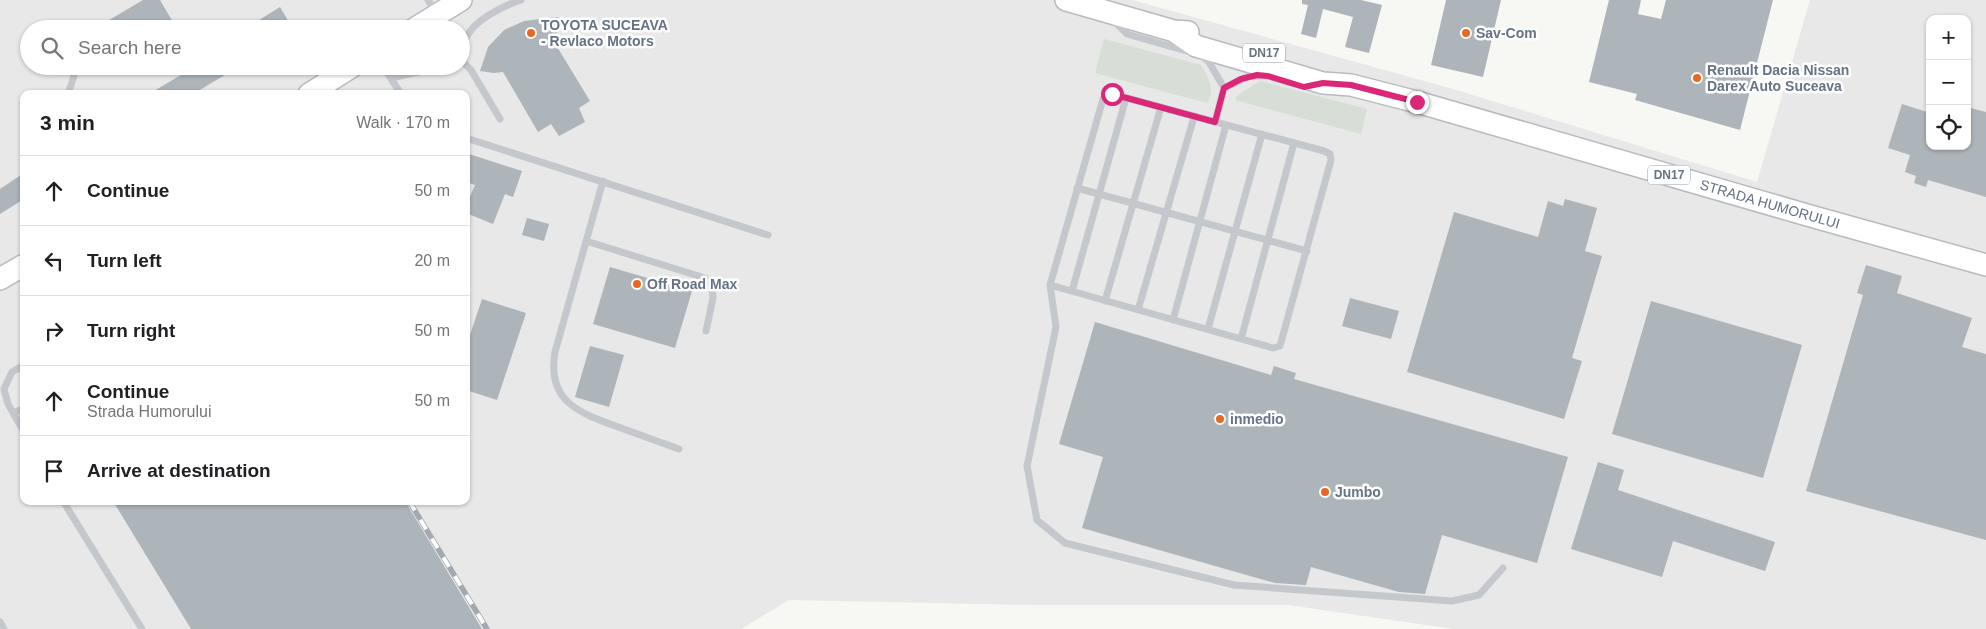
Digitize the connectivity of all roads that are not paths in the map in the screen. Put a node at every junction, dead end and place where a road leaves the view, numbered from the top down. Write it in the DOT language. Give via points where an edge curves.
graph roads {
  1 [pos="461,0"];
  2 [pos="521,0"];
  3 [pos="1066,0"];
  4 [pos="433,7"];
  5 [pos="1105,11"];
  6 [pos="422,20"];
  7 [pos="1174,31"];
  8 [pos="470,32"];
  9 [pos="470,69"];
  10 [pos="74,75"];
  11 [pos="339,75"];
  12 [pos="389,75"];
  13 [pos="404,75"];
  14 [pos="391,78"];
  15 [pos="1277,79"];
  16 [pos="1351,85"];
  17 [pos="1224,88"];
  18 [pos="69,90"];
  19 [pos="315,90"];
  20 [pos="398,90"];
  21 [pos="1126,98"];
  22 [pos="1161,108"];
  23 [pos="1194,117"];
  24 [pos="500,119"];
  25 [pos="1215,122"];
  26 [pos="1226,125"];
  27 [pos="1262,134"];
  28 [pos="470,139"];
  29 [pos="1294,143"];
  30 [pos="603,181"];
  31 [pos="1077,188"];
  32 [pos="1099,193"];
  33 [pos="1134,203"];
  34 [pos="1167,212"];
  35 [pos="1200,221"];
  36 [pos="1235,231"];
  37 [pos="768,235"];
  38 [pos="1268,240"];
  39 [pos="586,241"];
  40 [pos="1307,251"];
  41 [pos="1986,265"];
  42 [pos="20,267"];
  43 [pos="0,279"];
  44 [pos="1050,285"];
  45 [pos="1072,291"];
  46 [pos="1105,301"];
  47 [pos="1138,310"];
  48 [pos="1173,320"];
  49 [pos="1208,329"];
  50 [pos="706,330"];
  51 [pos="1241,339"];
  52 [pos="20,367"];
  53 [pos="20,410"];
  54 [pos="14,414"];
  55 [pos="20,425"];
  56 [pos="680,449"];
  57 [pos="65,505"];
  58 [pos="1503,568"];
  59 [pos="0,622"];
  60 [pos="4,629"];
  61 [pos="142,629"];
  1 -- 4 [label="main road"];
  2 -- 8 [label="lane" via="481,20"];
  3 -- 5 [label="main road, STRADA HUMORULUI / DN17"];
  4 -- 6 [label="main road"];
  5 -- 7 [label="main road, STRADA HUMORULUI / DN17"];
  5 -- 17 [label="lane" via="1127,34 1204,57"];
  7 -- 16 [label="main road, STRADA HUMORULUI / DN17" via="1195,33 1327,71"];
  7 -- 16 [label="main road, STRADA HUMORULUI / DN17" via="1196,46 1313,85"];
  9 -- 24 [label="lane"];
  10 -- 18 [label="lane"];
  11 -- 19 [label="main road"];
  12 -- 14 [label="lane"];
  13 -- 14 [label="lane"];
  14 -- 20 [label="lane"];
  15 -- 17 [label="lane" via="1249,76"];
  16 -- 41 [label="main road, STRADA HUMORULUI / DN17"];
  17 -- 25 [label="lane"];
  21 -- 22 [label="lane"];
  21 -- 31 [label="lane" via="1112,94 1103,99"];
  21 -- 32 [label="lane"];
  22 -- 23 [label="lane"];
  22 -- 33 [label="lane"];
  23 -- 25 [label="lane"];
  23 -- 34 [label="lane"];
  25 -- 26 [label="lane"];
  26 -- 27 [label="lane"];
  26 -- 35 [label="lane"];
  27 -- 29 [label="lane"];
  27 -- 36 [label="lane"];
  28 -- 30 [label="lane"];
  29 -- 38 [label="lane"];
  29 -- 40 [label="lane" via="1324,151 1330,154 1331,160"];
  30 -- 37 [label="lane"];
  30 -- 39 [label="lane"];
  31 -- 32 [label="lane"];
  31 -- 44 [label="lane"];
  32 -- 33 [label="lane"];
  32 -- 45 [label="lane"];
  33 -- 34 [label="lane"];
  33 -- 46 [label="lane"];
  34 -- 35 [label="lane"];
  34 -- 47 [label="lane"];
  35 -- 36 [label="lane"];
  35 -- 48 [label="lane"];
  36 -- 38 [label="lane"];
  36 -- 49 [label="lane"];
  38 -- 40 [label="lane"];
  38 -- 51 [label="lane"];
  39 -- 50 [label="lane" via="705,278 712,286 713,298"];
  39 -- 56 [label="lane" via="554,362 560,391 584,414"];
  40 -- 51 [label="lane" via="1280,346 1273,348"];
  42 -- 43 [label="main road"];
  44 -- 45 [label="lane"];
  44 -- 58 [label="lane" via="1056,327 1027,466 1037,520 1065,543 1234,585 1452,601 1479,595"];
  45 -- 46 [label="lane"];
  46 -- 47 [label="lane"];
  47 -- 48 [label="lane"];
  48 -- 49 [label="lane"];
  49 -- 51 [label="lane"];
  52 -- 54 [label="lane" via="12,372 4,389"];
  53 -- 54 [label="lane"];
  54 -- 55 [label="lane"];
  57 -- 61 [label="lane"];
  59 -- 60 [label="lane"];
}
